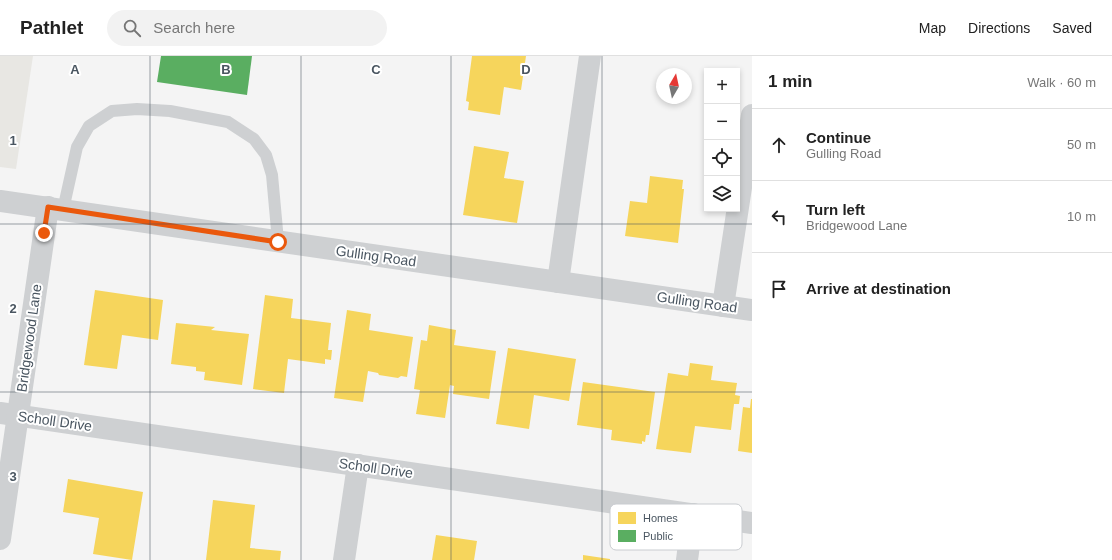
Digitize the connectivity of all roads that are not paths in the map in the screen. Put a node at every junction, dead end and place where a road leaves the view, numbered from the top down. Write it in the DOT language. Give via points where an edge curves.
graph roads {
  1 [pos="590,56"];
  2 [pos="752,115"];
  3 [pos="0,201"];
  4 [pos="55,209"];
  5 [pos="278,242"];
  6 [pos="558,282"];
  7 [pos="723,306"];
  8 [pos="752,310"];
  9 [pos="9,414"];
  10 [pos="358,465"];
  11 [pos="625,504"];
  12 [pos="742,521"];
  13 [pos="752,523"];
  14 [pos="0,539"];
  15 [pos="688,550"];
  16 [pos="344,560"];
  17 [pos="687,560"];
  1 -- 6 [label="street"];
  2 -- 7 [label="street"];
  3 -- 4 [label="street, Gulling Road"];
  4 -- 5 [label="street, Gulling Road"];
  4 -- 5 [label="lane" via="77,147 89,126 112,111 170,111 228,122 254,139 266,155 272,175"];
  4 -- 9 [label="street, Bridgewood Lane"];
  5 -- 6 [label="street, Gulling Road"];
  6 -- 7 [label="street, Gulling Road"];
  7 -- 8 [label="street, Gulling Road"];
  9 -- 10 [label="street, Scholl Drive"];
  9 -- 14 [label="street, Bridgewood Lane"];
  10 -- 11 [label="street, Scholl Drive"];
  10 -- 16 [label="street"];
  12 -- 13 [label="street, Scholl Drive"];
  15 -- 17 [label="street"];
}
